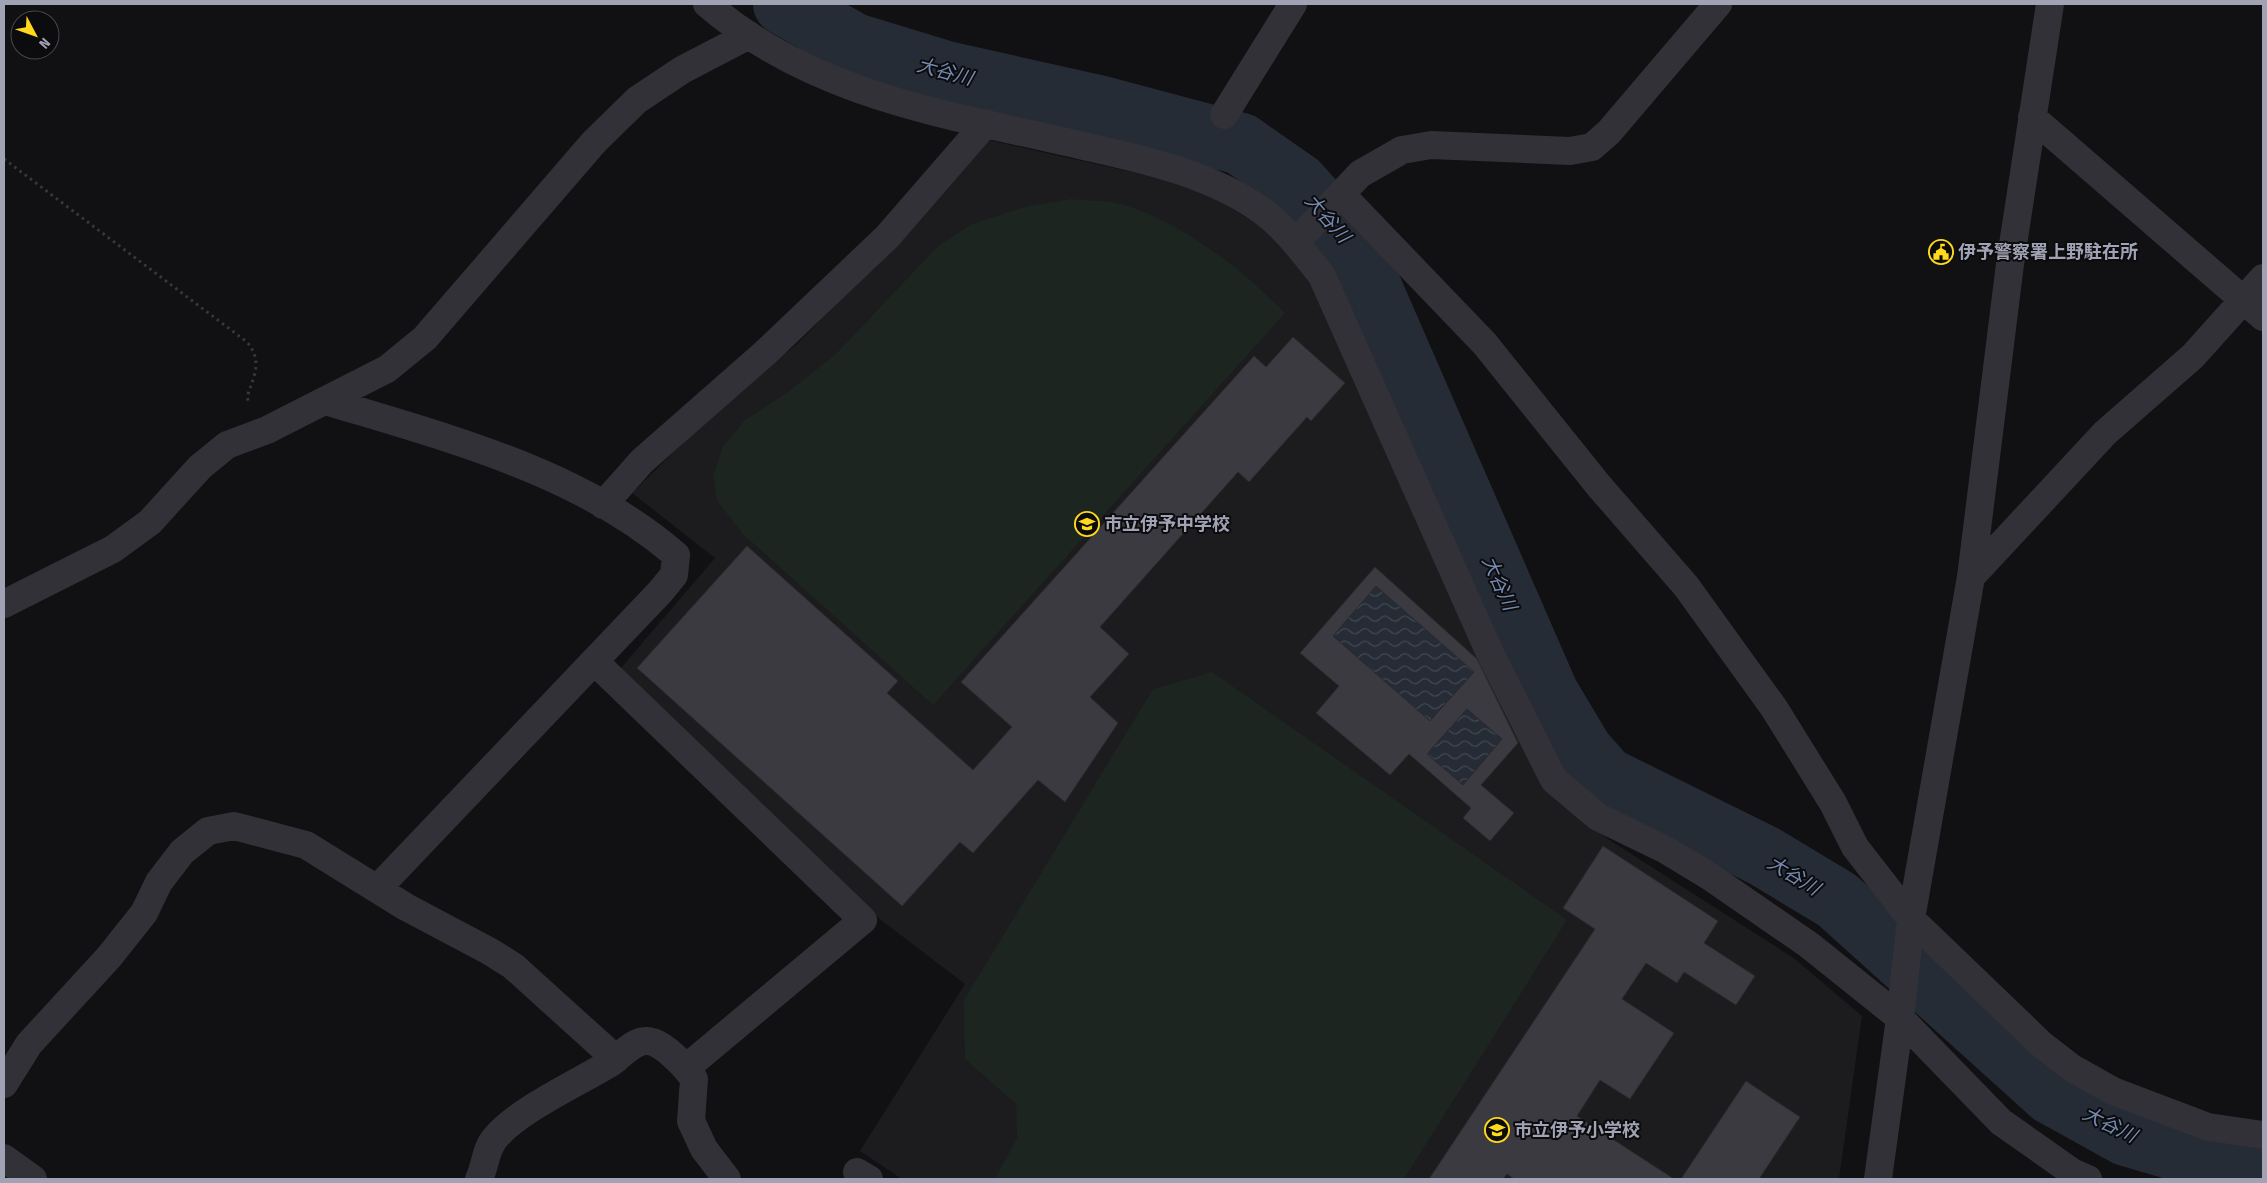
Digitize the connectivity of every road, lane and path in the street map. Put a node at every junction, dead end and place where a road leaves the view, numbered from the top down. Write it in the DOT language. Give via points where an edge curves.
graph roads {
  1 [pos="708,4"];
  2 [pos="1293,4"];
  3 [pos="1718,4"];
  4 [pos="2050,4"];
  5 [pos="749,35"];
  6 [pos="1224,115"];
  7 [pos="2032,117"];
  8 [pos="986,124"];
  9 [pos="4,159"];
  10 [pos="1336,198"];
  11 [pos="1300,238"];
  12 [pos="2263,278"];
  13 [pos="2254,308"];
  14 [pos="326,401"];
  15 [pos="261,432"];
  16 [pos="604,505"];
  17 [pos="1971,577"];
  18 [pos="4,604"];
  19 [pos="594,661"];
  20 [pos="377,889"];
  21 [pos="1910,926"];
  22 [pos="1901,1012"];
  23 [pos="616,1059"];
  24 [pos="686,1068"];
  25 [pos="4,1084"];
  26 [pos="2263,1135"];
  27 [pos="4,1158"];
  28 [pos="33,1179"];
  29 [pos="480,1179"];
  30 [pos="727,1179"];
  31 [pos="1878,1179"];
  32 [pos="2088,1179"];
  1 -- 5 [label="street"];
  2 -- 6 [label="street"];
  3 -- 10 [label="street" via="1609,132 1592,147 1547,151 1431,145 1402,150 1360,174"];
  4 -- 7 [label="street"];
  5 -- 8 [label="street" via="842,85 896,103"];
  5 -- 14 [label="street" via="682,70 637,100 594,142 426,338 387,369"];
  7 -- 13 [label="street"];
  7 -- 17 [label="street"];
  8 -- 11 [label="street" via="1149,160 1194,175 1262,210"];
  8 -- 16 [label="street" via="887,237 765,353 642,461"];
  9 -- 15 [label="path" via="247,342 255,351 257,368 247,397"];
  10 -- 11 [label="street"];
  10 -- 21 [label="street" via="1485,344 1599,486 1686,586 1774,708 1855,847"];
  11 -- 22 [label="street" via="1322,276 1489,652 1554,780 1598,817 1673,854 1801,939"];
  12 -- 13 [label="street"];
  13 -- 17 [label="street" via="2105,433"];
  14 -- 15 [label="street"];
  14 -- 16 [label="street" via="486,451"];
  15 -- 18 [label="street" via="227,445 200,467 150,522 113,549"];
  16 -- 19 [label="street" via="676,555 674,575"];
  17 -- 21 [label="street"];
  19 -- 20 [label="street"];
  19 -- 24 [label="street" via="863,920"];
  20 -- 23 [label="street" via="490,950 513,966"];
  20 -- 25 [label="street" via="306,845 234,826 208,831 182,852 159,882 144,913 109,957 29,1044"];
  21 -- 22 [label="street"];
  21 -- 26 [label="street" via="2072,1068 2113,1091 2208,1127"];
  22 -- 31 [label="street"];
  22 -- 32 [label="street" via="2001,1122 2072,1172"];
  23 -- 24 [label="street" via="634,1044 648,1040 662,1047"];
  23 -- 29 [label="street" via="518,1117 495,1137 486,1153"];
  24 -- 30 [label="street" via="694,1078 691,1121 704,1149"];
  27 -- 28 [label="street"];
}
